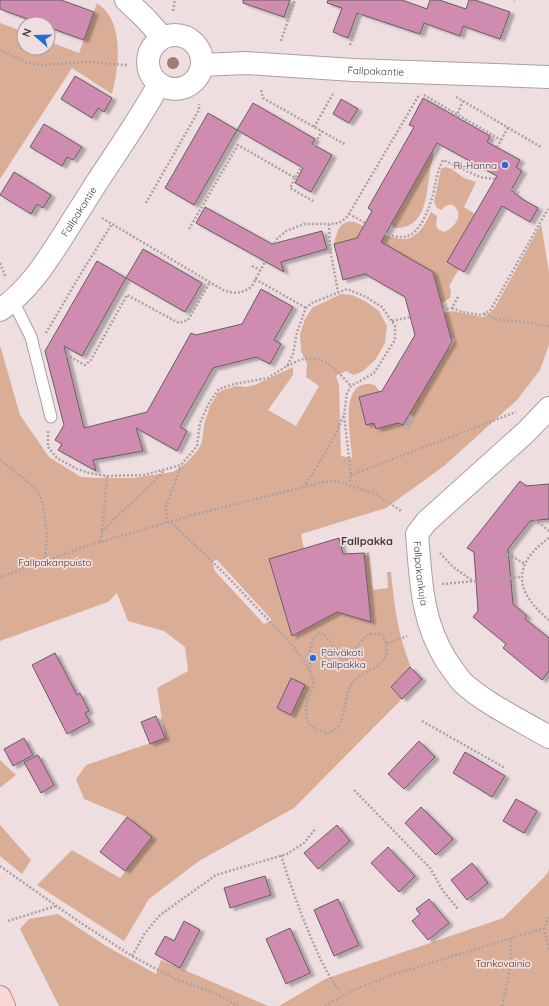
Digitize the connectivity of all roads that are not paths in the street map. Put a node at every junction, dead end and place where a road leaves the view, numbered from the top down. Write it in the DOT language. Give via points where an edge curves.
graph roads {
  1 [pos="126,0"];
  2 [pos="162,38"];
  3 [pos="202,65"];
  4 [pos="549,77"];
  5 [pos="159,84"];
  6 [pos="6,306"];
  7 [pos="549,408"];
  8 [pos="52,417"];
  9 [pos="549,737"];
  10 [pos="0,997"];
  11 [pos="4,1006"];
  1 -- 2 [label="street"];
  2 -- 3 [label="street" via="178,35 190,39 199,48"];
  2 -- 5 [label="street" via="154,43 147,60 150,74"];
  3 -- 4 [label="street, Fallpakantie" via="246,63 353,70"];
  3 -- 5 [label="street" via="197,78 186,87 172,89"];
  5 -- 6 [label="street, Fallpakantie" via="43,268"];
  6 -- 8 [label="lane" via="31,337"];
  7 -- 9 [label="street, Fallpakankuja" via="426,522 417,534 423,600 438,647 452,669 462,682 480,695"];
  10 -- 11 [label="main road"];
}
